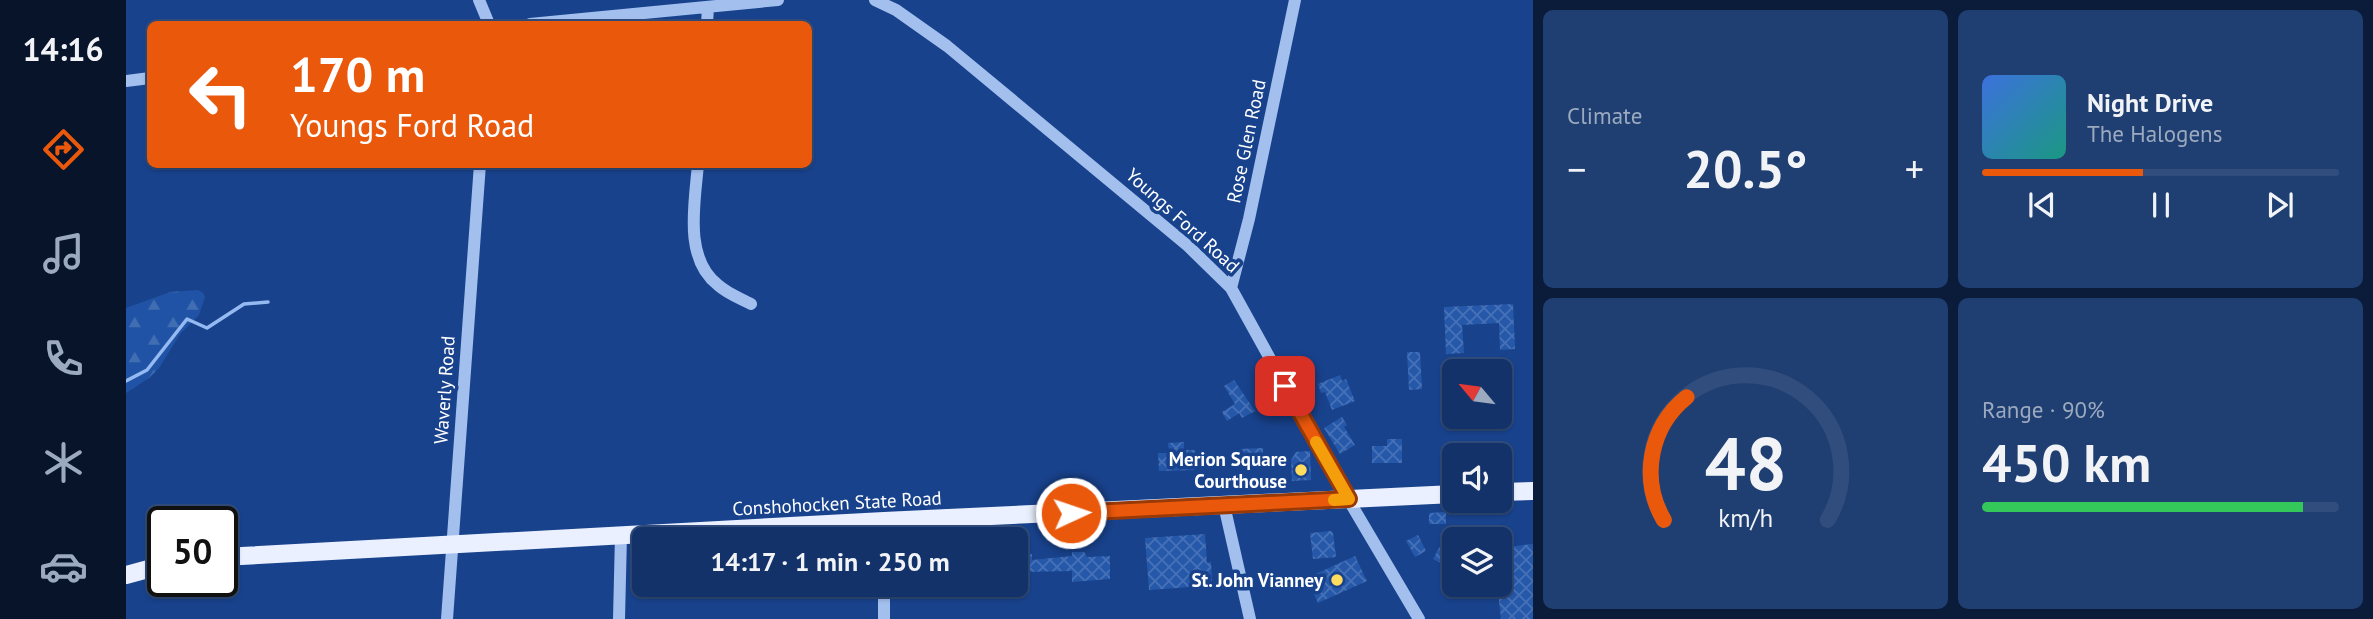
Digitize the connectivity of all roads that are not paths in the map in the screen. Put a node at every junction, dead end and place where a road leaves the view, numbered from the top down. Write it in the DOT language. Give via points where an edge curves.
graph roads {
  1 [pos="480,0"];
  2 [pos="778,0"];
  3 [pos="875,0"];
  4 [pos="1295,0"];
  5 [pos="708,7"];
  6 [pos="488,21"];
  7 [pos="561,21"];
  8 [pos="707,21"];
  9 [pos="147,78"];
  10 [pos="126,81"];
  11 [pos="480,168"];
  12 [pos="698,168"];
  13 [pos="1231,288"];
  14 [pos="751,304"];
  15 [pos="1533,491"];
  16 [pos="1512,492"];
  17 [pos="1442,495"];
  18 [pos="1349,499"];
  19 [pos="1224,505"];
  20 [pos="925,527"];
  21 [pos="621,535"];
  22 [pos="632,535"];
  23 [pos="453,544"];
  24 [pos="238,556"];
  25 [pos="147,569"];
  26 [pos="126,575"];
  27 [pos="884,597"];
  28 [pos="447,619"];
  29 [pos="619,619"];
  30 [pos="884,619"];
  31 [pos="1250,619"];
  32 [pos="1419,619"];
  1 -- 6 [label="street"];
  2 -- 5 [label="street"];
  3 -- 13 [label="street, Youngs Ford Road" via="947,46 1188,246"];
  4 -- 13 [label="street, Rose Glen Road"];
  5 -- 7 [label="street"];
  5 -- 8 [label="street"];
  9 -- 10 [label="street"];
  11 -- 23 [label="street, Waverly Road"];
  12 -- 14 [label="street" via="694,223 698,256 716,284"];
  13 -- 18 [label="street, Youngs Ford Road"];
  15 -- 16 [label="main road"];
  17 -- 18 [label="main road, Conshohocken State Road"];
  18 -- 19 [label="main road, Conshohocken State Road"];
  18 -- 32 [label="street, Youngs Ford Road"];
  19 -- 20 [label="main road, Conshohocken State Road"];
  19 -- 31 [label="street"];
  21 -- 22 [label="main road, Conshohocken State Road"];
  21 -- 23 [label="main road, Conshohocken State Road"];
  21 -- 29 [label="street"];
  23 -- 24 [label="main road, Conshohocken State Road"];
  23 -- 28 [label="street, Waverly Road"];
  25 -- 26 [label="main road"];
  27 -- 30 [label="street"];
}
